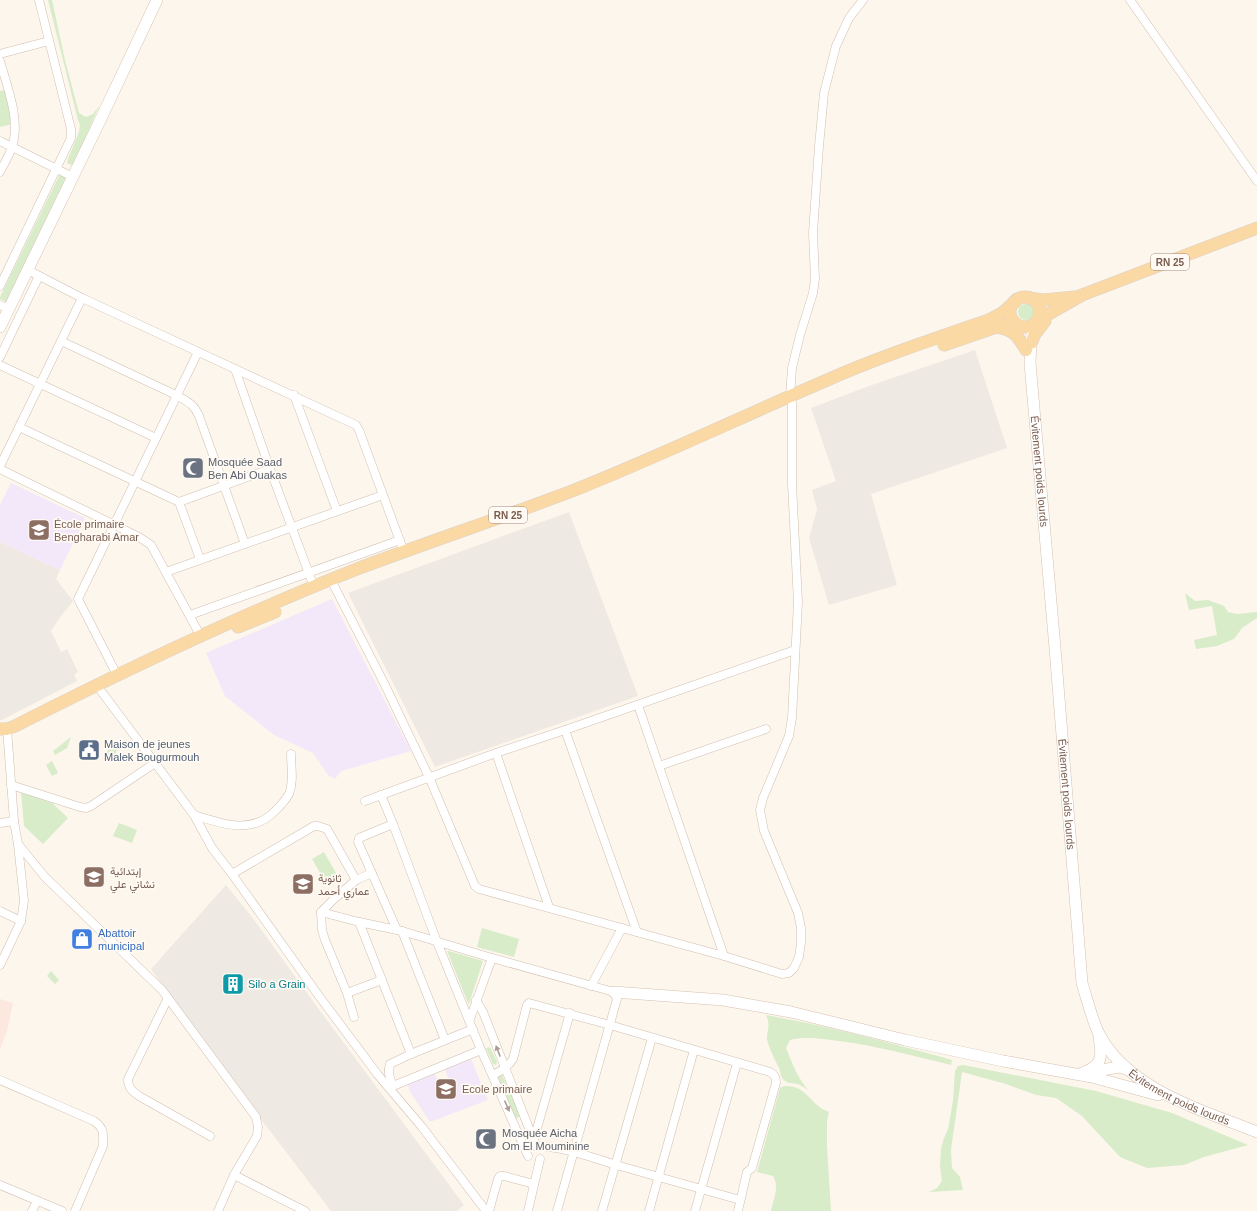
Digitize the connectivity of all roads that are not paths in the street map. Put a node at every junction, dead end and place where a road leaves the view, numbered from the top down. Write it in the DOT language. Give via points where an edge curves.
graph roads {
  1 [pos="39,0"];
  2 [pos="157,0"];
  3 [pos="863,0"];
  4 [pos="1130,0"];
  5 [pos="49,41"];
  6 [pos="0,54"];
  7 [pos="0,60"];
  8 [pos="0,141"];
  9 [pos="12,147"];
  10 [pos="57,169"];
  11 [pos="0,172"];
  12 [pos="73,177"];
  13 [pos="1257,181"];
  14 [pos="1257,228"];
  15 [pos="28,270"];
  16 [pos="39,276"];
  17 [pos="0,286"];
  18 [pos="1082,296"];
  19 [pos="82,298"];
  20 [pos="1028,298"];
  21 [pos="1016,301"];
  22 [pos="4,307"];
  23 [pos="1057,310"];
  24 [pos="1036,322"];
  25 [pos="1016,324"];
  26 [pos="0,327"];
  27 [pos="996,327"];
  28 [pos="61,341"];
  29 [pos="1028,346"];
  30 [pos="198,352"];
  31 [pos="0,357"];
  32 [pos="0,365"];
  33 [pos="235,369"];
  34 [pos="40,384"];
  35 [pos="176,395"];
  36 [pos="294,396"];
  37 [pos="791,400"];
  38 [pos="19,427"];
  39 [pos="156,438"];
  40 [pos="0,467"];
  41 [pos="270,469"];
  42 [pos="134,482"];
  43 [pos="224,485"];
  44 [pos="383,494"];
  45 [pos="179,502"];
  46 [pos="337,511"];
  47 [pos="113,524"];
  48 [pos="291,527"];
  49 [pos="400,540"];
  50 [pos="245,544"];
  51 [pos="404,552"];
  52 [pos="200,559"];
  53 [pos="166,572"];
  54 [pos="308,573"];
  55 [pos="333,583"];
  56 [pos="314,587"];
  57 [pos="190,616"];
  58 [pos="200,635"];
  59 [pos="795,650"];
  60 [pos="117,674"];
  61 [pos="101,691"];
  62 [pos="638,705"];
  63 [pos="766,729"];
  64 [pos="565,730"];
  65 [pos="4,733"];
  66 [pos="496,753"];
  67 [pos="291,754"];
  68 [pos="155,763"];
  69 [pos="659,766"];
  70 [pos="429,777"];
  71 [pos="11,785"];
  72 [pos="381,795"];
  73 [pos="365,801"];
  74 [pos="194,815"];
  75 [pos="14,821"];
  76 [pos="0,823"];
  77 [pos="393,824"];
  78 [pos="18,844"];
  79 [pos="372,873"];
  80 [pos="232,874"];
  81 [pos="356,880"];
  82 [pos="549,907"];
  83 [pos="0,912"];
  84 [pos="322,912"];
  85 [pos="21,921"];
  86 [pos="360,922"];
  87 [pos="622,928"];
  88 [pos="399,930"];
  89 [pos="637,932"];
  90 [pos="437,942"];
  91 [pos="724,956"];
  92 [pos="492,958"];
  93 [pos="0,965"];
  94 [pos="382,980"];
  95 [pos="591,986"];
  96 [pos="614,992"];
  97 [pos="347,993"];
  98 [pos="168,998"];
  99 [pos="476,1000"];
  100 [pos="570,1013"];
  101 [pos="354,1017"];
  102 [pos="470,1019"];
  103 [pos="610,1025"];
  104 [pos="473,1029"];
  105 [pos="1098,1032"];
  106 [pos="652,1038"];
  107 [pos="445,1040"];
  108 [pos="482,1050"];
  109 [pos="694,1050"];
  110 [pos="411,1054"];
  111 [pos="737,1063"];
  112 [pos="1124,1066"];
  113 [pos="505,1068"];
  114 [pos="1080,1074"];
  115 [pos="493,1075"];
  116 [pos="1101,1079"];
  117 [pos="0,1080"];
  118 [pos="391,1087"];
  119 [pos="1177,1100"];
  120 [pos="1257,1132"];
  121 [pos="210,1136"];
  122 [pos="536,1144"];
  123 [pos="574,1151"];
  124 [pos="528,1156"];
  125 [pos="540,1159"];
  126 [pos="615,1164"];
  127 [pos="234,1175"];
  128 [pos="658,1177"];
  129 [pos="534,1184"];
  130 [pos="0,1185"];
  131 [pos="701,1189"];
  132 [pos="740,1200"];
  133 [pos="37,1201"];
  134 [pos="32,1211"];
  135 [pos="62,1211"];
  136 [pos="75,1211"];
  137 [pos="218,1211"];
  138 [pos="305,1211"];
  139 [pos="486,1211"];
  140 [pos="489,1211"];
  141 [pos="528,1211"];
  142 [pos="557,1211"];
  143 [pos="602,1211"];
  144 [pos="649,1211"];
  145 [pos="695,1211"];
  146 [pos="738,1211"];
  1 -- 5 [label="street"];
  2 -- 12 [label="main road"];
  3 -- 37 [label="street" via="849,18 836,46 824,93 813,233 815,278 795,352"];
  4 -- 13 [label="street"];
  5 -- 6 [label="street"];
  5 -- 10 [label="street" via="71,129 71,138"];
  7 -- 9 [label="street" via="14,115"];
  8 -- 9 [label="street"];
  9 -- 10 [label="street"];
  9 -- 11 [label="street"];
  10 -- 12 [label="street"];
  10 -- 17 [label="street"];
  12 -- 15 [label="main road"];
  14 -- 18 [label="main road, RN 25"];
  15 -- 16 [label="street"];
  15 -- 22 [label="main road"];
  16 -- 19 [label="street"];
  16 -- 31 [label="street"];
  18 -- 20 [label="main road, RN 25" via="1055,300"];
  18 -- 23 [label="main road, RN 25"];
  19 -- 28 [label="street"];
  19 -- 30 [label="street"];
  20 -- 21 [label="main road"];
  20 -- 24 [label="main road" via="1038,306 1039,316"];
  21 -- 25 [label="main road" via="1011,314"];
  21 -- 37 [label="main road, RN 25" via="990,320 825,380"];
  22 -- 26 [label="main road"];
  23 -- 24 [label="main road, RN 25"];
  23 -- 29 [label="main road" via="1042,323"];
  24 -- 25 [label="main road" via="1026,327"];
  24 -- 29 [label="main road"];
  25 -- 27 [label="main road, RN 25"];
  25 -- 29 [label="main road, Évitement poids lourds"];
  27 -- 29 [label="main road" via="1010,331"];
  27 -- 37 [label="main road, RN 25"];
  28 -- 34 [label="street"];
  28 -- 35 [label="street"];
  29 -- 105 [label="main road, Évitement poids lourds" via="1082,983"];
  30 -- 33 [label="street"];
  30 -- 35 [label="street"];
  32 -- 34 [label="street"];
  33 -- 36 [label="street"];
  33 -- 41 [label="street"];
  34 -- 38 [label="street"];
  34 -- 39 [label="street"];
  35 -- 39 [label="street"];
  35 -- 43 [label="street" via="195,408"];
  36 -- 44 [label="street" via="356,425"];
  36 -- 46 [label="street"];
  37 -- 51 [label="main road, RN 25" via="573,490"];
  37 -- 55 [label="main road, RN 25" via="594,491"];
  37 -- 59 [label="street" via="798,602"];
  38 -- 40 [label="street"];
  38 -- 42 [label="street"];
  39 -- 42 [label="street"];
  40 -- 47 [label="street"];
  41 -- 43 [label="street"];
  41 -- 48 [label="street"];
  42 -- 45 [label="street"];
  42 -- 47 [label="street"];
  43 -- 45 [label="street"];
  43 -- 50 [label="street"];
  44 -- 46 [label="street"];
  44 -- 49 [label="street"];
  45 -- 52 [label="street"];
  46 -- 48 [label="street"];
  47 -- 53 [label="street" via="151,546"];
  47 -- 60 [label="street" via="78,599"];
  48 -- 50 [label="street"];
  48 -- 54 [label="street"];
  49 -- 51 [label="street"];
  49 -- 54 [label="street"];
  50 -- 52 [label="street"];
  51 -- 55 [label="main road, RN 25"];
  52 -- 53 [label="street"];
  53 -- 57 [label="street"];
  54 -- 56 [label="street"];
  54 -- 57 [label="street"];
  55 -- 56 [label="main road, RN 25"];
  55 -- 61 [label="main road, RN 25"];
  55 -- 70 [label="street"];
  56 -- 58 [label="main road, RN 25"];
  57 -- 58 [label="street"];
  58 -- 60 [label="main road, RN 25"];
  59 -- 62 [label="street"];
  59 -- 91 [label="street" via="789,736 760,810 764,831 798,913 801,928 799,957 794,968 782,974"];
  60 -- 65 [label="main road, RN 25"];
  61 -- 65 [label="main road, RN 25" via="15,734"];
  61 -- 68 [label="street"];
  62 -- 64 [label="street"];
  62 -- 69 [label="street"];
  63 -- 69 [label="street"];
  64 -- 66 [label="street"];
  64 -- 89 [label="street"];
  65 -- 71 [label="street"];
  66 -- 70 [label="street"];
  66 -- 82 [label="street"];
  67 -- 74 [label="street" via="292,781 288,794 269,818 247,825 231,826"];
  68 -- 71 [label="street" via="86,808"];
  68 -- 74 [label="street"];
  69 -- 91 [label="street"];
  70 -- 72 [label="street"];
  70 -- 82 [label="street" via="475,886"];
  71 -- 75 [label="street"];
  72 -- 73 [label="street"];
  72 -- 77 [label="street"];
  74 -- 80 [label="street" via="212,848"];
  75 -- 76 [label="street"];
  75 -- 78 [label="street"];
  77 -- 79 [label="street" via="358,840"];
  77 -- 90 [label="street"];
  78 -- 85 [label="street" via="24,901"];
  78 -- 98 [label="street" via="46,878"];
  79 -- 81 [label="street"];
  79 -- 88 [label="street"];
  80 -- 81 [label="street" via="318,826 327,829"];
  80 -- 118 [label="street" via="319,996"];
  81 -- 84 [label="street"];
  82 -- 87 [label="street"];
  83 -- 85 [label="street"];
  84 -- 86 [label="street"];
  84 -- 97 [label="street" via="324,940"];
  85 -- 93 [label="street"];
  86 -- 88 [label="street"];
  86 -- 94 [label="street"];
  87 -- 89 [label="street"];
  87 -- 95 [label="street"];
  88 -- 90 [label="street"];
  88 -- 107 [label="street"];
  89 -- 91 [label="street"];
  90 -- 92 [label="street"];
  90 -- 102 [label="street"];
  92 -- 95 [label="street"];
  92 -- 99 [label="street"];
  94 -- 97 [label="street"];
  94 -- 110 [label="street"];
  95 -- 96 [label="street"];
  96 -- 103 [label="street" via="617,999"];
  96 -- 114 [label="main road" via="731,1001 791,1012 871,1033 990,1058"];
  97 -- 101 [label="street"];
  98 -- 121 [label="street" via="128,1084 130,1090 139,1096"];
  98 -- 127 [label="street" via="256,1117 257,1136"];
  99 -- 102 [label="street"];
  113 -- 99 [label="street, one-way"];
  100 -- 103 [label="street"];
  100 -- 113 [label="street" via="529,1003 513,1059"];
  100 -- 122 [label="street"];
  102 -- 104 [label="street"];
  103 -- 106 [label="street"];
  103 -- 123 [label="street"];
  104 -- 107 [label="street"];
  104 -- 108 [label="street"];
  105 -- 112 [label="main road, Évitement poids lourds"];
  105 -- 114 [label="main road" via="1101,1058 1096,1066"];
  106 -- 109 [label="street"];
  106 -- 126 [label="street"];
  107 -- 110 [label="street"];
  108 -- 115 [label="street"];
  108 -- 118 [label="street"];
  109 -- 111 [label="street"];
  109 -- 128 [label="street"];
  110 -- 118 [label="street" via="390,1064 388,1068"];
  111 -- 131 [label="street"];
  111 -- 132 [label="street" via="770,1072 776,1078 752,1168 747,1172"];
  112 -- 114 [label="main road"];
  112 -- 116 [label="main road" via="1121,1076"];
  112 -- 119 [label="main road, Évitement poids lourds" via="1154,1088"];
  113 -- 115 [label="street"];
  113 -- 122 [label="street"];
  114 -- 116 [label="main road"];
  115 -- 124 [label="street, one-way"];
  116 -- 119 [label="main road"];
  117 -- 136 [label="street" via="100,1125 103,1135 102,1146"];
  118 -- 139 [label="street"];
  119 -- 120 [label="main road, Évitement poids lourds"];
  122 -- 123 [label="street"];
  122 -- 124 [label="street" via="529,1149"];
  122 -- 125 [label="street" via="542,1151"];
  123 -- 126 [label="street"];
  123 -- 142 [label="street"];
  124 -- 125 [label="street" via="534,1161"];
  125 -- 129 [label="street"];
  126 -- 128 [label="street"];
  126 -- 143 [label="street"];
  127 -- 137 [label="street"];
  127 -- 138 [label="street"];
  128 -- 131 [label="street"];
  128 -- 144 [label="street"];
  129 -- 140 [label="street" via="500,1176"];
  129 -- 141 [label="street"];
  130 -- 133 [label="street"];
  131 -- 132 [label="street"];
  131 -- 145 [label="street"];
  132 -- 146 [label="street"];
  133 -- 134 [label="street"];
  133 -- 135 [label="street"];
}
